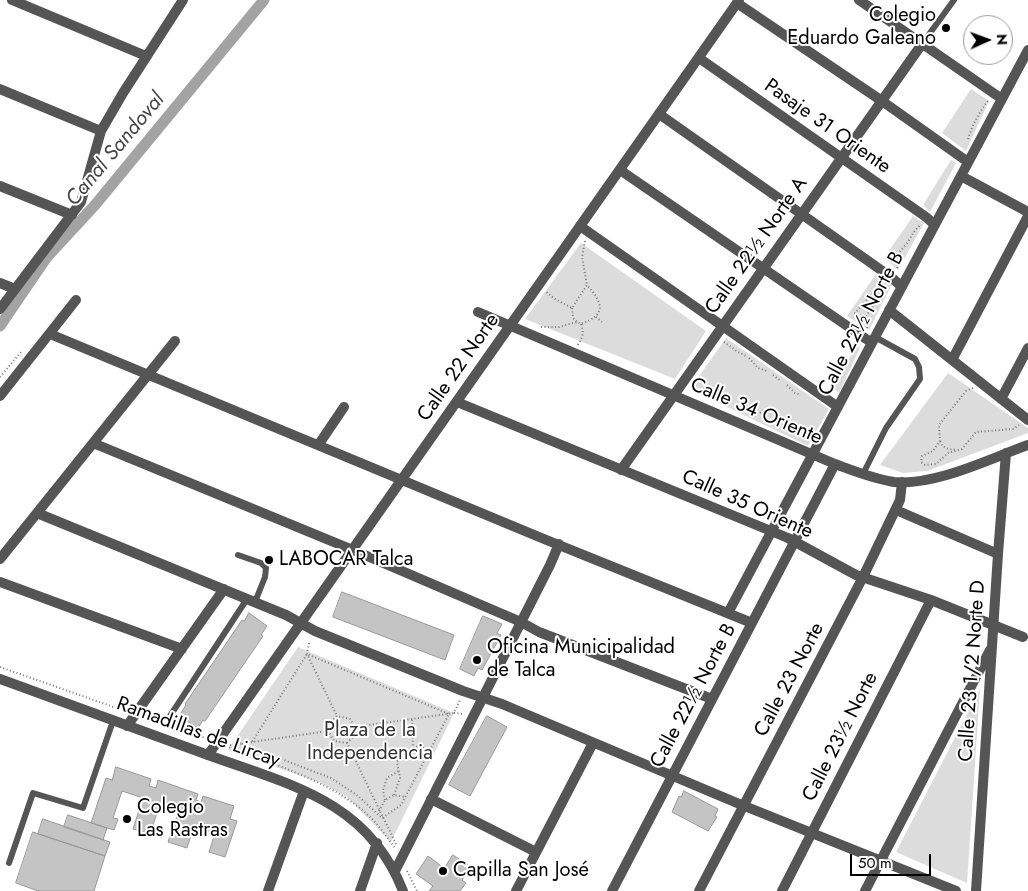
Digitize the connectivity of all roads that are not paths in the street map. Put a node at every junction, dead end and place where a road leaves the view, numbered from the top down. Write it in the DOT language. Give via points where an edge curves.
graph roads {
  1 [pos="183,0"];
  2 [pos="860,0"];
  3 [pos="954,0"];
  4 [pos="15,1"];
  5 [pos="738,1"];
  6 [pos="922,44"];
  7 [pos="1028,50"];
  8 [pos="146,56"];
  9 [pos="699,58"];
  10 [pos="0,89"];
  11 [pos="998,96"];
  12 [pos="882,101"];
  13 [pos="659,114"];
  14 [pos="101,131"];
  15 [pos="841,158"];
  16 [pos="964,159"];
  17 [pos="620,170"];
  18 [pos="961,176"];
  19 [pos="0,186"];
  20 [pos="801,214"];
  21 [pos="1028,214"];
  22 [pos="72,215"];
  23 [pos="934,225"];
  24 [pos="580,226"];
  25 [pos="763,268"];
  26 [pos="0,282"];
  27 [pos="902,287"];
  28 [pos="15,289"];
  29 [pos="76,300"];
  30 [pos="0,309"];
  31 [pos="889,310"];
  32 [pos="478,312"];
  33 [pos="722,326"];
  34 [pos="510,327"];
  35 [pos="50,334"];
  36 [pos="874,340"];
  37 [pos="175,341"];
  38 [pos="1028,348"];
  39 [pos="952,360"];
  40 [pos="148,374"];
  41 [pos="0,396"];
  42 [pos="672,396"];
  43 [pos="1001,398"];
  44 [pos="457,402"];
  45 [pos="344,407"];
  46 [pos="838,407"];
  47 [pos="1028,420"];
  48 [pos="93,443"];
  49 [pos="319,444"];
  50 [pos="1028,444"];
  51 [pos="1006,453"];
  52 [pos="812,455"];
  53 [pos="835,464"];
  54 [pos="621,470"];
  55 [pos="863,474"];
  56 [pos="402,479"];
  57 [pos="902,482"];
  58 [pos="896,510"];
  59 [pos="37,512"];
  60 [pos="771,532"];
  61 [pos="794,542"];
  62 [pos="559,544"];
  63 [pos="353,550"];
  64 [pos="998,554"];
  65 [pos="238,555"];
  66 [pos="0,559"];
  67 [pos="863,577"];
  68 [pos="0,582"];
  69 [pos="224,589"];
  70 [pos="931,600"];
  71 [pos="251,601"];
  72 [pos="728,613"];
  73 [pos="521,622"];
  74 [pos="301,623"];
  75 [pos="752,623"];
  76 [pos="994,625"];
  77 [pos="1023,637"];
  78 [pos="993,645"];
  79 [pos="182,649"];
  80 [pos="0,679"];
  81 [pos="483,698"];
  82 [pos="712,699"];
  83 [pos="170,716"];
  84 [pos="113,721"];
  85 [pos="127,726"];
  86 [pos="593,743"];
  87 [pos="208,756"];
  88 [pos="672,776"];
  89 [pos="304,791"];
  90 [pos="432,799"];
  91 [pos="743,806"];
  92 [pos="811,834"];
  93 [pos="377,843"];
  94 [pos="536,852"];
  95 [pos="881,861"];
  96 [pos="10,863"];
  97 [pos="394,871"];
  98 [pos="949,890"];
  99 [pos="268,891"];
  100 [pos="360,891"];
  101 [pos="403,891"];
  102 [pos="516,891"];
  103 [pos="612,891"];
  104 [pos="700,891"];
  105 [pos="782,891"];
  106 [pos="865,891"];
  107 [pos="976,891"];
  1 -- 8 [label="street"];
  2 -- 6 [label="street"];
  3 -- 6 [label="lane"];
  4 -- 8 [label="street"];
  5 -- 9 [label="street, Calle 22 Norte"];
  5 -- 12 [label="street"];
  6 -- 11 [label="street"];
  6 -- 12 [label="street, Calle 22½ Norte A"];
  7 -- 11 [label="street, Calle 22½ Norte B"];
  8 -- 14 [label="street"];
  9 -- 13 [label="street, Calle 22 Norte"];
  9 -- 15 [label="street, Pasaje 31 Oriente"];
  10 -- 14 [label="street"];
  11 -- 16 [label="street, Calle 22½ Norte B"];
  12 -- 15 [label="street, Calle 22½ Norte A"];
  12 -- 16 [label="street"];
  13 -- 17 [label="street, Calle 22 Norte"];
  13 -- 20 [label="street"];
  14 -- 22 [label="street" via="83,194"];
  15 -- 20 [label="street, Calle 22½ Norte A"];
  15 -- 23 [label="street, Pasaje 31 Oriente"];
  16 -- 18 [label="street, Calle 22½ Norte B"];
  17 -- 24 [label="street, Calle 22 Norte"];
  17 -- 25 [label="street"];
  18 -- 21 [label="street"];
  18 -- 23 [label="street, Calle 22½ Norte B"];
  19 -- 22 [label="street"];
  20 -- 25 [label="street, Calle 22½ Norte A"];
  20 -- 27 [label="street"];
  21 -- 39 [label="street"];
  22 -- 28 [label="street"];
  23 -- 27 [label="street, Calle 22½ Norte B"];
  24 -- 33 [label="street"];
  24 -- 34 [label="street, Calle 22 Norte"];
  25 -- 33 [label="street, Calle 22½ Norte A"];
  25 -- 36 [label="street" via="861,336"];
  26 -- 28 [label="street"];
  27 -- 31 [label="street, Calle 22½ Norte B"];
  28 -- 30 [label="street"];
  29 -- 35 [label="street"];
  31 -- 36 [label="street, Calle 22½ Norte B"];
  31 -- 39 [label="street"];
  32 -- 34 [label="street, Calle 34 Oriente"];
  33 -- 42 [label="street, Calle 22½ Norte A"];
  33 -- 46 [label="street"];
  34 -- 42 [label="street, Calle 34 Oriente"];
  34 -- 44 [label="street, Calle 22 Norte"];
  35 -- 40 [label="street"];
  35 -- 41 [label="street"];
  36 -- 46 [label="street, Calle 22½ Norte B"];
  36 -- 55 [label="lane" via="915,359 920,379 891,419"];
  37 -- 40 [label="street"];
  38 -- 43 [label="street"];
  39 -- 43 [label="street"];
  40 -- 48 [label="street"];
  40 -- 49 [label="street"];
  42 -- 52 [label="street, Calle 34 Oriente"];
  42 -- 54 [label="street, Calle 22½ Norte A"];
  43 -- 47 [label="street"];
  44 -- 54 [label="street, Calle 35 Oriente"];
  44 -- 56 [label="street, Calle 22 Norte"];
  45 -- 49 [label="street"];
  46 -- 52 [label="street, Calle 22½ Norte B"];
  48 -- 59 [label="street"];
  48 -- 63 [label="street"];
  49 -- 56 [label="street"];
  50 -- 51 [label="street, Calle 34 Oriente"];
  51 -- 57 [label="street, Calle 34 Oriente" via="942,477"];
  51 -- 64 [label="street, Calle 23 1/2 Norte D"];
  52 -- 53 [label="street, Calle 34 Oriente"];
  52 -- 60 [label="street, Calle 22½ Norte B"];
  53 -- 55 [label="street, Calle 34 Oriente"];
  53 -- 61 [label="street, Calle 22½ Norte B"];
  54 -- 60 [label="street, Calle 35 Oriente"];
  55 -- 57 [label="street, Calle 34 Oriente"];
  56 -- 62 [label="street"];
  56 -- 63 [label="street, Calle 22 Norte"];
  57 -- 58 [label="street, Calle 23 Norte" via="902,496"];
  58 -- 64 [label="street"];
  58 -- 67 [label="street, Calle 23 Norte"];
  59 -- 66 [label="street"];
  59 -- 69 [label="street"];
  60 -- 61 [label="street, Calle 35 Oriente"];
  60 -- 72 [label="street, Calle 22½ Norte B"];
  61 -- 67 [label="street, Calle 35 Oriente"];
  61 -- 75 [label="street, Calle 22½ Norte B"];
  62 -- 72 [label="street"];
  62 -- 73 [label="street"];
  63 -- 73 [label="street"];
  63 -- 74 [label="street, Calle 22 Norte"];
  64 -- 76 [label="street, Calle 23 1/2 Norte D"];
  65 -- 71 [label="lane" via="266,568 266,577"];
  67 -- 70 [label="street, Calle 35 Oriente"];
  67 -- 91 [label="street, Calle 23 Norte"];
  68 -- 79 [label="street"];
  69 -- 71 [label="street"];
  69 -- 79 [label="street"];
  70 -- 76 [label="street, Calle 35 Oriente"];
  70 -- 92 [label="street, Calle 23½ Norte"];
  71 -- 74 [label="street"];
  71 -- 83 [label="lane"];
  72 -- 75 [label="street"];
  73 -- 81 [label="street"];
  73 -- 82 [label="street" via="539,632"];
  74 -- 81 [label="street"];
  74 -- 87 [label="street, Calle 22 Norte"];
  75 -- 82 [label="street, Calle 22½ Norte B"];
  76 -- 77 [label="street, Calle 35 Oriente"];
  76 -- 78 [label="street, Calle 23 1/2 Norte D"];
  78 -- 95 [label="street"];
  78 -- 107 [label="street, Calle 23 1/2 Norte D"];
  79 -- 85 [label="street"];
  80 -- 84 [label="street, Ramadillas de Lircay"];
  81 -- 86 [label="street"];
  81 -- 90 [label="street"];
  82 -- 88 [label="street, Calle 22½ Norte B"];
  84 -- 85 [label="street, Ramadillas de Lircay"];
  84 -- 96 [label="lane" via="83,808 33,793"];
  85 -- 87 [label="street, Ramadillas de Lircay"];
  86 -- 88 [label="street"];
  86 -- 94 [label="street"];
  87 -- 89 [label="street, Ramadillas de Lircay"];
  88 -- 91 [label="street"];
  88 -- 103 [label="street, Calle 22½ Norte B"];
  89 -- 93 [label="street, Ramadillas de Lircay" via="340,810"];
  89 -- 99 [label="street"];
  90 -- 94 [label="street"];
  90 -- 97 [label="street"];
  91 -- 92 [label="street"];
  91 -- 104 [label="street, Calle 23 Norte"];
  92 -- 95 [label="street"];
  92 -- 105 [label="street, Calle 23½ Norte"];
  93 -- 97 [label="street, Ramadillas de Lircay"];
  93 -- 100 [label="street"];
  94 -- 102 [label="street"];
  95 -- 98 [label="street"];
  95 -- 106 [label="street"];
  97 -- 101 [label="street, Ramadillas de Lircay"];
}
